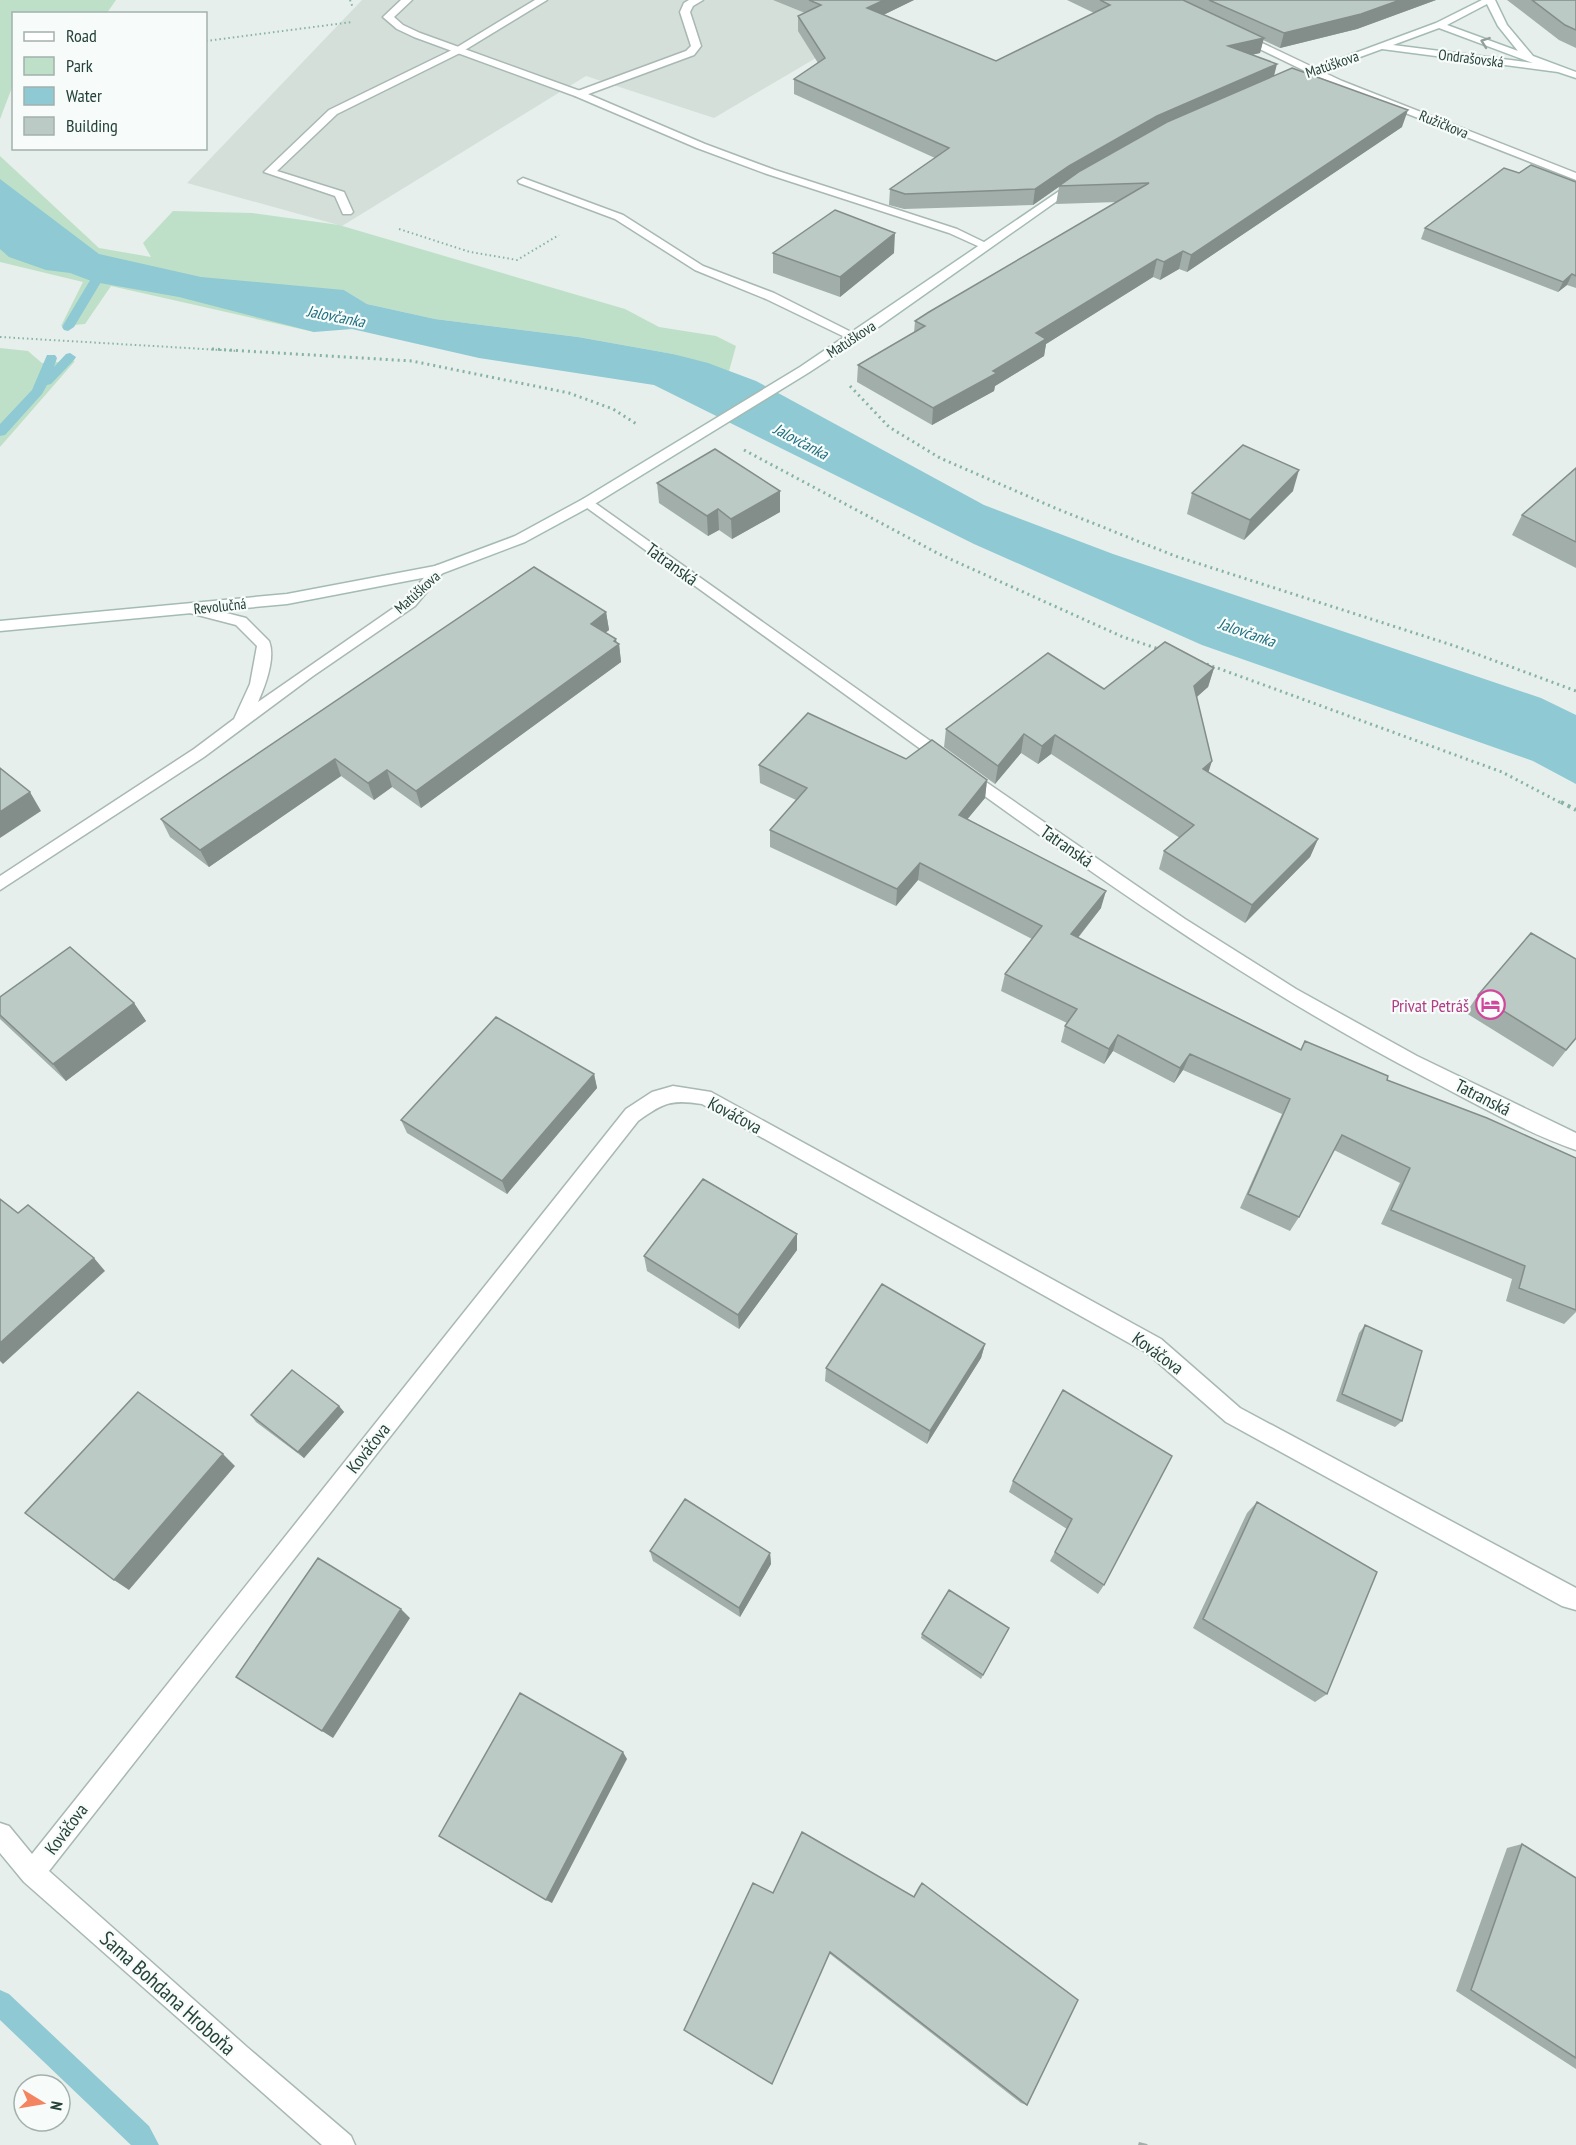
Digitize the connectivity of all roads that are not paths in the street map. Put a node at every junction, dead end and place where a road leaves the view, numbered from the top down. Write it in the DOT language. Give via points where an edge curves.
graph roads {
  1 [pos="407,0"];
  2 [pos="542,0"];
  3 [pos="698,0"];
  4 [pos="1489,0"];
  5 [pos="1439,25"];
  6 [pos="1232,32"];
  7 [pos="1384,46"];
  8 [pos="457,51"];
  9 [pos="1530,58"];
  10 [pos="1312,69"];
  11 [pos="1559,69"];
  12 [pos="1576,75"];
  13 [pos="1271,86"];
  14 [pos="579,94"];
  15 [pos="1091,174"];
  16 [pos="1576,177"];
  17 [pos="523,181"];
  18 [pos="347,212"];
  19 [pos="984,245"];
  20 [pos="855,337"];
  21 [pos="588,502"];
  22 [pos="438,570"];
  23 [pos="191,609"];
  24 [pos="0,626"];
  25 [pos="238,724"];
  26 [pos="0,884"];
  27 [pos="1576,1142"];
  28 [pos="1576,1599"];
  29 [pos="0,1835"];
  30 [pos="33,1873"];
  31 [pos="342,2145"];
  1 -- 8 [label="street" via="388,17 400,27"];
  2 -- 8 [label="street"];
  3 -- 14 [label="street" via="686,6 685,12 696,46 690,53"];
  4 -- 5 [label="street, Matúškova"];
  4 -- 9 [label="street, Ondrašovská" via="1503,26"];
  5 -- 7 [label="street, Matúškova"];
  9 -- 5 [label="street, Ondrašovská, one-way"];
  6 -- 10 [label="street, Ružičkova"];
  7 -- 10 [label="street, Matúškova"];
  7 -- 11 [label="street, Ondrašovská"];
  8 -- 14 [label="street"];
  8 -- 18 [label="street" via="333,112 269,172 340,194"];
  9 -- 11 [label="street, Ondrašovská"];
  10 -- 13 [label="street, Matúškova"];
  10 -- 16 [label="street, Ružičkova" via="1338,83"];
  11 -- 12 [label="street, Ondrašovská"];
  14 -- 19 [label="street" via="721,153"];
  15 -- 19 [label="street, Matúškova"];
  17 -- 20 [label="street" via="619,217 699,268 770,296"];
  19 -- 20 [label="street, Matúškova"];
  20 -- 21 [label="street, Matúškova"];
  21 -- 22 [label="street, Matúškova" via="520,539"];
  21 -- 27 [label="street, Tatranská" via="1088,861 1251,970 1354,1032"];
  22 -- 23 [label="street, Revolučná" via="286,599"];
  22 -- 25 [label="street, Matúškova" via="410,603"];
  23 -- 24 [label="street, Revolučná"];
  23 -- 25 [label="street, Matúškova" via="241,621 264,645 262,674"];
  25 -- 26 [label="street, Matúškova"];
  28 -- 30 [label="street, Kováčova" via="1233,1415 1154,1346 705,1097 679,1092 656,1097 632,1115"];
  29 -- 30 [label="street, Sama Bohdana Hroboňa"];
  30 -- 31 [label="street, Sama Bohdana Hroboňa"];
}
